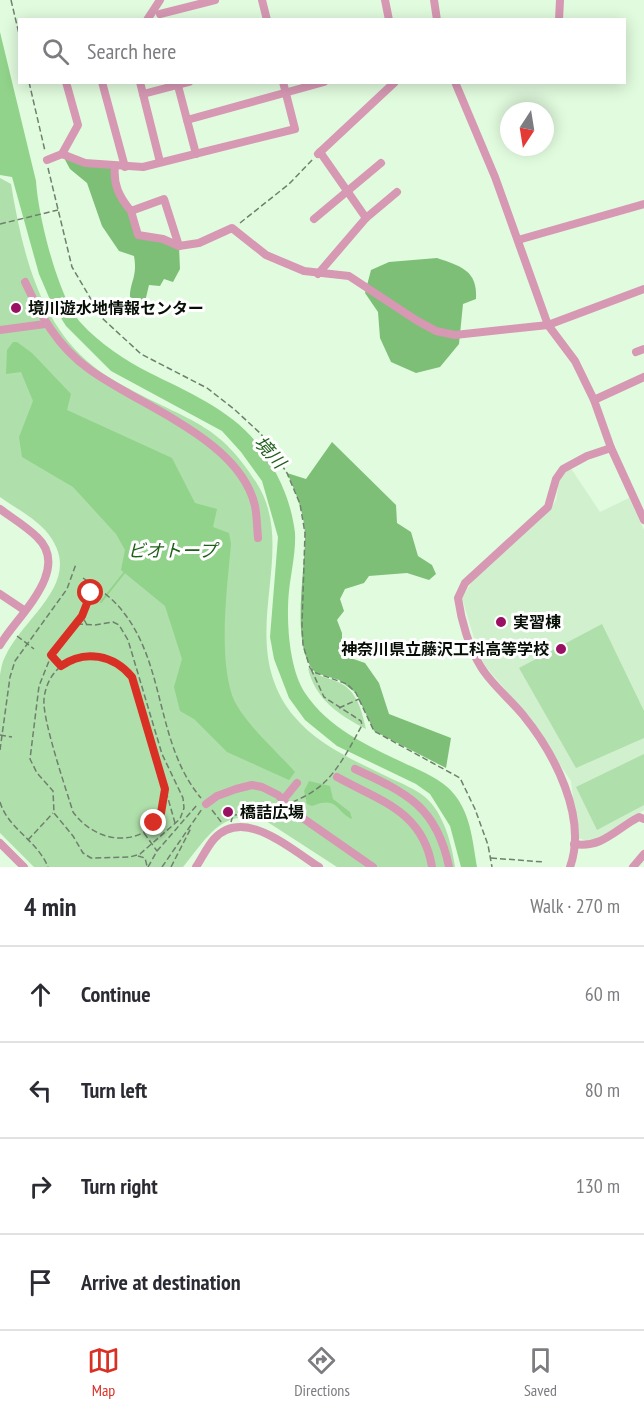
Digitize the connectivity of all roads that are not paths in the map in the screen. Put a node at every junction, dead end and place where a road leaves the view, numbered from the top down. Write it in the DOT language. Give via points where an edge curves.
graph roads {
  1 [pos="215,0"];
  2 [pos="262,0"];
  3 [pos="385,0"];
  4 [pos="434,0"];
  5 [pos="560,0"];
  6 [pos="158,2"];
  7 [pos="161,17"];
  8 [pos="148,18"];
  9 [pos="266,18"];
  10 [pos="389,18"];
  11 [pos="437,18"];
  12 [pos="559,18"];
  13 [pos="67,84"];
  14 [pos="103,84"];
  15 [pos="140,84"];
  16 [pos="177,84"];
  17 [pos="284,84"];
  18 [pos="318,84"];
  19 [pos="393,84"];
  20 [pos="456,84"];
  21 [pos="143,94"];
  22 [pos="286,94"];
  23 [pos="187,120"];
  24 [pos="62,154"];
  25 [pos="196,154"];
  26 [pos="47,160"];
  27 [pos="160,162"];
  28 [pos="381,163"];
  29 [pos="116,166"];
  30 [pos="125,167"];
  31 [pos="345,192"];
  32 [pos="397,192"];
  33 [pos="644,204"];
  34 [pos="130,211"];
  35 [pos="366,218"];
  36 [pos="314,219"];
  37 [pos="518,240"];
  38 [pos="179,246"];
  39 [pos="318,274"];
  40 [pos="25,282"];
  41 [pos="644,289"];
  42 [pos="45,324"];
  43 [pos="548,325"];
  44 [pos="0,330"];
  45 [pos="644,377"];
  46 [pos="594,400"];
  47 [pos="611,448"];
  48 [pos="644,495"];
  49 [pos="634,499"];
  50 [pos="0,509"];
  51 [pos="644,520"];
  52 [pos="258,538"];
  53 [pos="0,594"];
  54 [pos="24,610"];
  55 [pos="0,645"];
  56 [pos="356,768"];
  57 [pos="337,777"];
  58 [pos="297,783"];
  59 [pos="283,800"];
  60 [pos="204,801"];
  61 [pos="644,819"];
  62 [pos="0,843"];
  63 [pos="574,844"];
  64 [pos="644,854"];
  65 [pos="24,867"];
  66 [pos="196,867"];
  67 [pos="319,867"];
  68 [pos="373,867"];
  69 [pos="432,867"];
  70 [pos="449,867"];
  71 [pos="570,867"];
  72 [pos="633,867"];
  1 -- 7 [label="street"];
  2 -- 9 [label="street"];
  3 -- 10 [label="street"];
  4 -- 11 [label="street"];
  5 -- 12 [label="street"];
  6 -- 7 [label="street"];
  6 -- 8 [label="street"];
  13 -- 24 [label="street" via="78,125"];
  14 -- 30 [label="street"];
  15 -- 21 [label="street"];
  16 -- 21 [label="street"];
  16 -- 23 [label="street"];
  17 -- 22 [label="street"];
  18 -- 22 [label="street"];
  19 -- 31 [label="street" via="319,153"];
  20 -- 37 [label="street"];
  21 -- 27 [label="street"];
  22 -- 23 [label="street"];
  22 -- 25 [label="street" via="295,129"];
  23 -- 25 [label="street"];
  24 -- 26 [label="street"];
  24 -- 29 [label="street" via="85,163"];
  25 -- 27 [label="street"];
  27 -- 30 [label="street"];
  28 -- 31 [label="street"];
  29 -- 30 [label="street"];
  29 -- 34 [label="street" via="116,189"];
  31 -- 35 [label="street"];
  31 -- 36 [label="street"];
  32 -- 35 [label="street"];
  33 -- 37 [label="street"];
  34 -- 38 [label="street" via="138,235 163,238"];
  34 -- 38 [label="street" via="164,199"];
  35 -- 39 [label="street"];
  37 -- 43 [label="street"];
  38 -- 39 [label="street" via="199,243 232,228 266,255"];
  39 -- 43 [label="street" via="350,276 436,332 454,335"];
  40 -- 42 [label="street"];
  41 -- 43 [label="street"];
  42 -- 44 [label="street"];
  42 -- 52 [label="street" via="87,368 189,427 223,456 244,482 255,506"];
  43 -- 46 [label="street"];
  45 -- 46 [label="street"];
  46 -- 47 [label="street"];
  47 -- 49 [label="street"];
  47 -- 63 [label="street" via="574,462 558,474 548,507 465,583 458,598 477,661 525,718 567,785"];
  48 -- 49 [label="street"];
  49 -- 51 [label="street"];
  50 -- 54 [label="street" via="37,537 48,556 46,579"];
  53 -- 54 [label="street"];
  54 -- 55 [label="street"];
  56 -- 70 [label="street" via="417,802 438,829"];
  57 -- 69 [label="street" via="391,805 412,821 426,842"];
  58 -- 59 [label="street"];
  59 -- 60 [label="street" via="252,785"];
  59 -- 68 [label="street" via="294,812"];
  61 -- 63 [label="street" via="633,820 599,842"];
  62 -- 65 [label="street"];
  63 -- 71 [label="street"];
  64 -- 72 [label="street"];
  66 -- 67 [label="street" via="215,838 228,830 247,827 261,831"];
}
